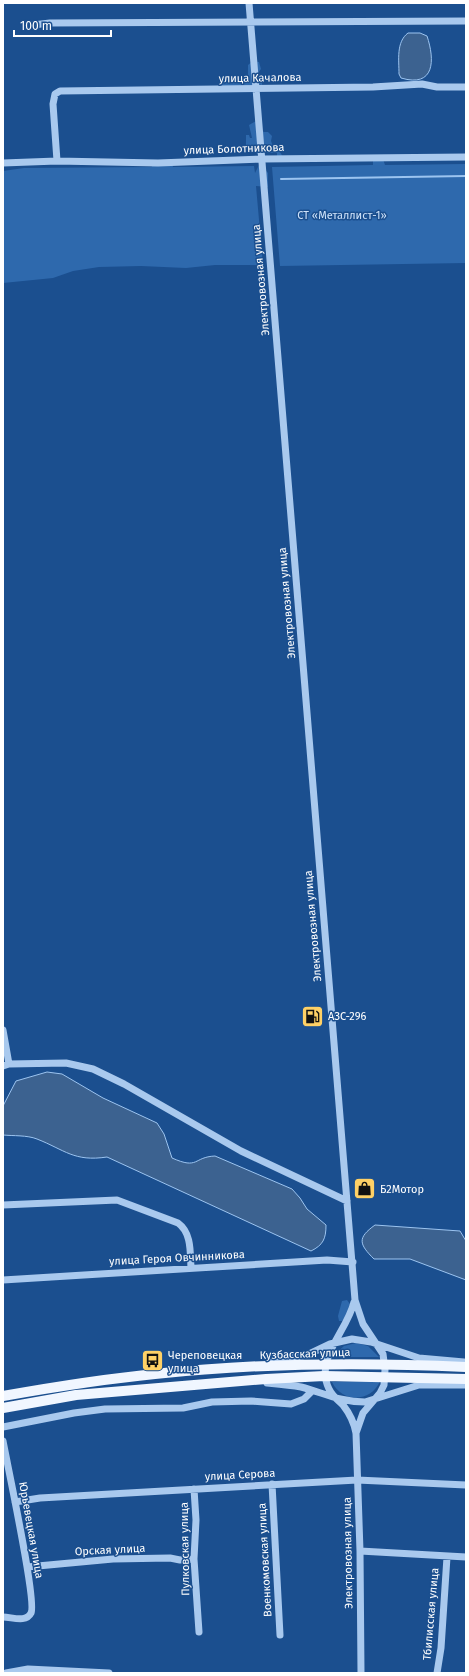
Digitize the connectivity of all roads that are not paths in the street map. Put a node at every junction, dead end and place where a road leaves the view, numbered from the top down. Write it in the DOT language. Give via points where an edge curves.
graph roads {
  1 [pos="249,3"];
  2 [pos="251,21"];
  3 [pos="466,21"];
  4 [pos="33,25"];
  5 [pos="466,87"];
  6 [pos="256,89"];
  7 [pos="466,157"];
  8 [pos="262,159"];
  9 [pos="57,161"];
  10 [pos="3,163"];
  11 [pos="3,1030"];
  12 [pos="6,1065"];
  13 [pos="347,1201"];
  14 [pos="3,1205"];
  15 [pos="352,1262"];
  16 [pos="191,1268"];
  17 [pos="3,1280"];
  18 [pos="355,1300"];
  19 [pos="336,1342"];
  20 [pos="376,1343"];
  21 [pos="466,1362"];
  22 [pos="325,1364"];
  23 [pos="385,1364"];
  24 [pos="466,1367"];
  25 [pos="239,1368"];
  26 [pos="324,1376"];
  27 [pos="385,1377"];
  28 [pos="466,1379"];
  29 [pos="239,1381"];
  30 [pos="466,1385"];
  31 [pos="312,1391"];
  32 [pos="3,1396"];
  33 [pos="336,1399"];
  34 [pos="373,1399"];
  35 [pos="3,1408"];
  36 [pos="3,1427"];
  37 [pos="356,1433"];
  38 [pos="3,1441"];
  39 [pos="357,1480"];
  40 [pos="272,1484"];
  41 [pos="466,1484"];
  42 [pos="194,1489"];
  43 [pos="15,1502"];
  44 [pos="360,1552"];
  45 [pos="447,1557"];
  46 [pos="466,1557"];
  47 [pos="194,1559"];
  48 [pos="27,1567"];
  49 [pos="3,1617"];
  50 [pos="199,1632"];
  51 [pos="280,1636"];
  52 [pos="6,1673"];
  53 [pos="109,1673"];
  54 [pos="361,1673"];
  55 [pos="437,1673"];
  1 -- 2 [label="street, Электровозная улица"];
  2 -- 3 [label="street"];
  2 -- 4 [label="street"];
  2 -- 6 [label="street, Электровозная улица"];
  5 -- 6 [label="street, улица Качалова" via="406,84"];
  6 -- 8 [label="street, Электровозная улица"];
  6 -- 9 [label="street, улица Качалова" via="65,90 55,94 53,104"];
  7 -- 8 [label="street, улица Болотникова"];
  8 -- 9 [label="street, улица Болотникова" via="158,163"];
  8 -- 13 [label="street, Электровозная улица"];
  9 -- 10 [label="street, улица Болотникова"];
  11 -- 12 [label="street"];
  12 -- 13 [label="street" via="66,1063 93,1069 241,1151"];
  13 -- 15 [label="street, Электровозная улица"];
  14 -- 16 [label="street" via="116,1200 183,1226 189,1239"];
  15 -- 16 [label="street, улица Героя Овчинникова" via="327,1260"];
  15 -- 18 [label="street, Электровозная улица"];
  16 -- 17 [label="street, улица Героя Овчинникова"];
  18 -- 19 [label="street" via="346,1326"];
  18 -- 20 [label="street" via="363,1324"];
  19 -- 20 [label="street" via="352,1339"];
  19 -- 22 [label="street"];
  19 -- 25 [label="street" via="307,1355 262,1361"];
  20 -- 21 [label="street" via="419,1358"];
  20 -- 23 [label="street"];
  22 -- 23 [label="main road, Кузбасская улица"];
  22 -- 25 [label="main road, Кузбасская улица"];
  22 -- 26 [label="street"];
  23 -- 24 [label="main road, Кузбасская улица"];
  23 -- 27 [label="street"];
  25 -- 32 [label="main road, Кузбасская улица" via="149,1374"];
  26 -- 27 [label="main road, Кузбасская улица"];
  26 -- 29 [label="main road, Кузбасская улица"];
  26 -- 33 [label="street"];
  27 -- 28 [label="main road, Кузбасская улица"];
  27 -- 34 [label="street" via="380,1393"];
  29 -- 31 [label="street" via="279,1384"];
  29 -- 35 [label="main road, Кузбасская улица" via="76,1395"];
  30 -- 34 [label="street" via="419,1385"];
  31 -- 33 [label="street"];
  31 -- 36 [label="street" via="304,1400 291,1404 251,1401 212,1402 183,1408 105,1408"];
  33 -- 34 [label="street" via="356,1402"];
  33 -- 37 [label="street" via="351,1417"];
  34 -- 37 [label="street" via="363,1413"];
  37 -- 39 [label="street, Электровозная улица"];
  38 -- 43 [label="street, Юрьевецкая улица"];
  39 -- 40 [label="street, улица Серова"];
  39 -- 41 [label="street, улица Серова"];
  39 -- 44 [label="street, Электровозная улица"];
  40 -- 42 [label="street, улица Серова"];
  40 -- 51 [label="street, Военкомовская улица"];
  42 -- 43 [label="street, улица Серова" via="40,1498"];
  42 -- 47 [label="street, Пулковская улица"];
  43 -- 48 [label="street, Юрьевецкая улица"];
  44 -- 45 [label="street"];
  44 -- 54 [label="street, Электровозная улица"];
  45 -- 46 [label="street"];
  45 -- 55 [label="street, Тбилисская улица"];
  47 -- 48 [label="street, Орская улица" via="113,1559"];
  47 -- 50 [label="street, Пулковская улица"];
  48 -- 49 [label="street, Юрьевецкая улица" via="33,1608 28,1617 23,1619"];
  52 -- 53 [label="street" via="28,1669"];
}
